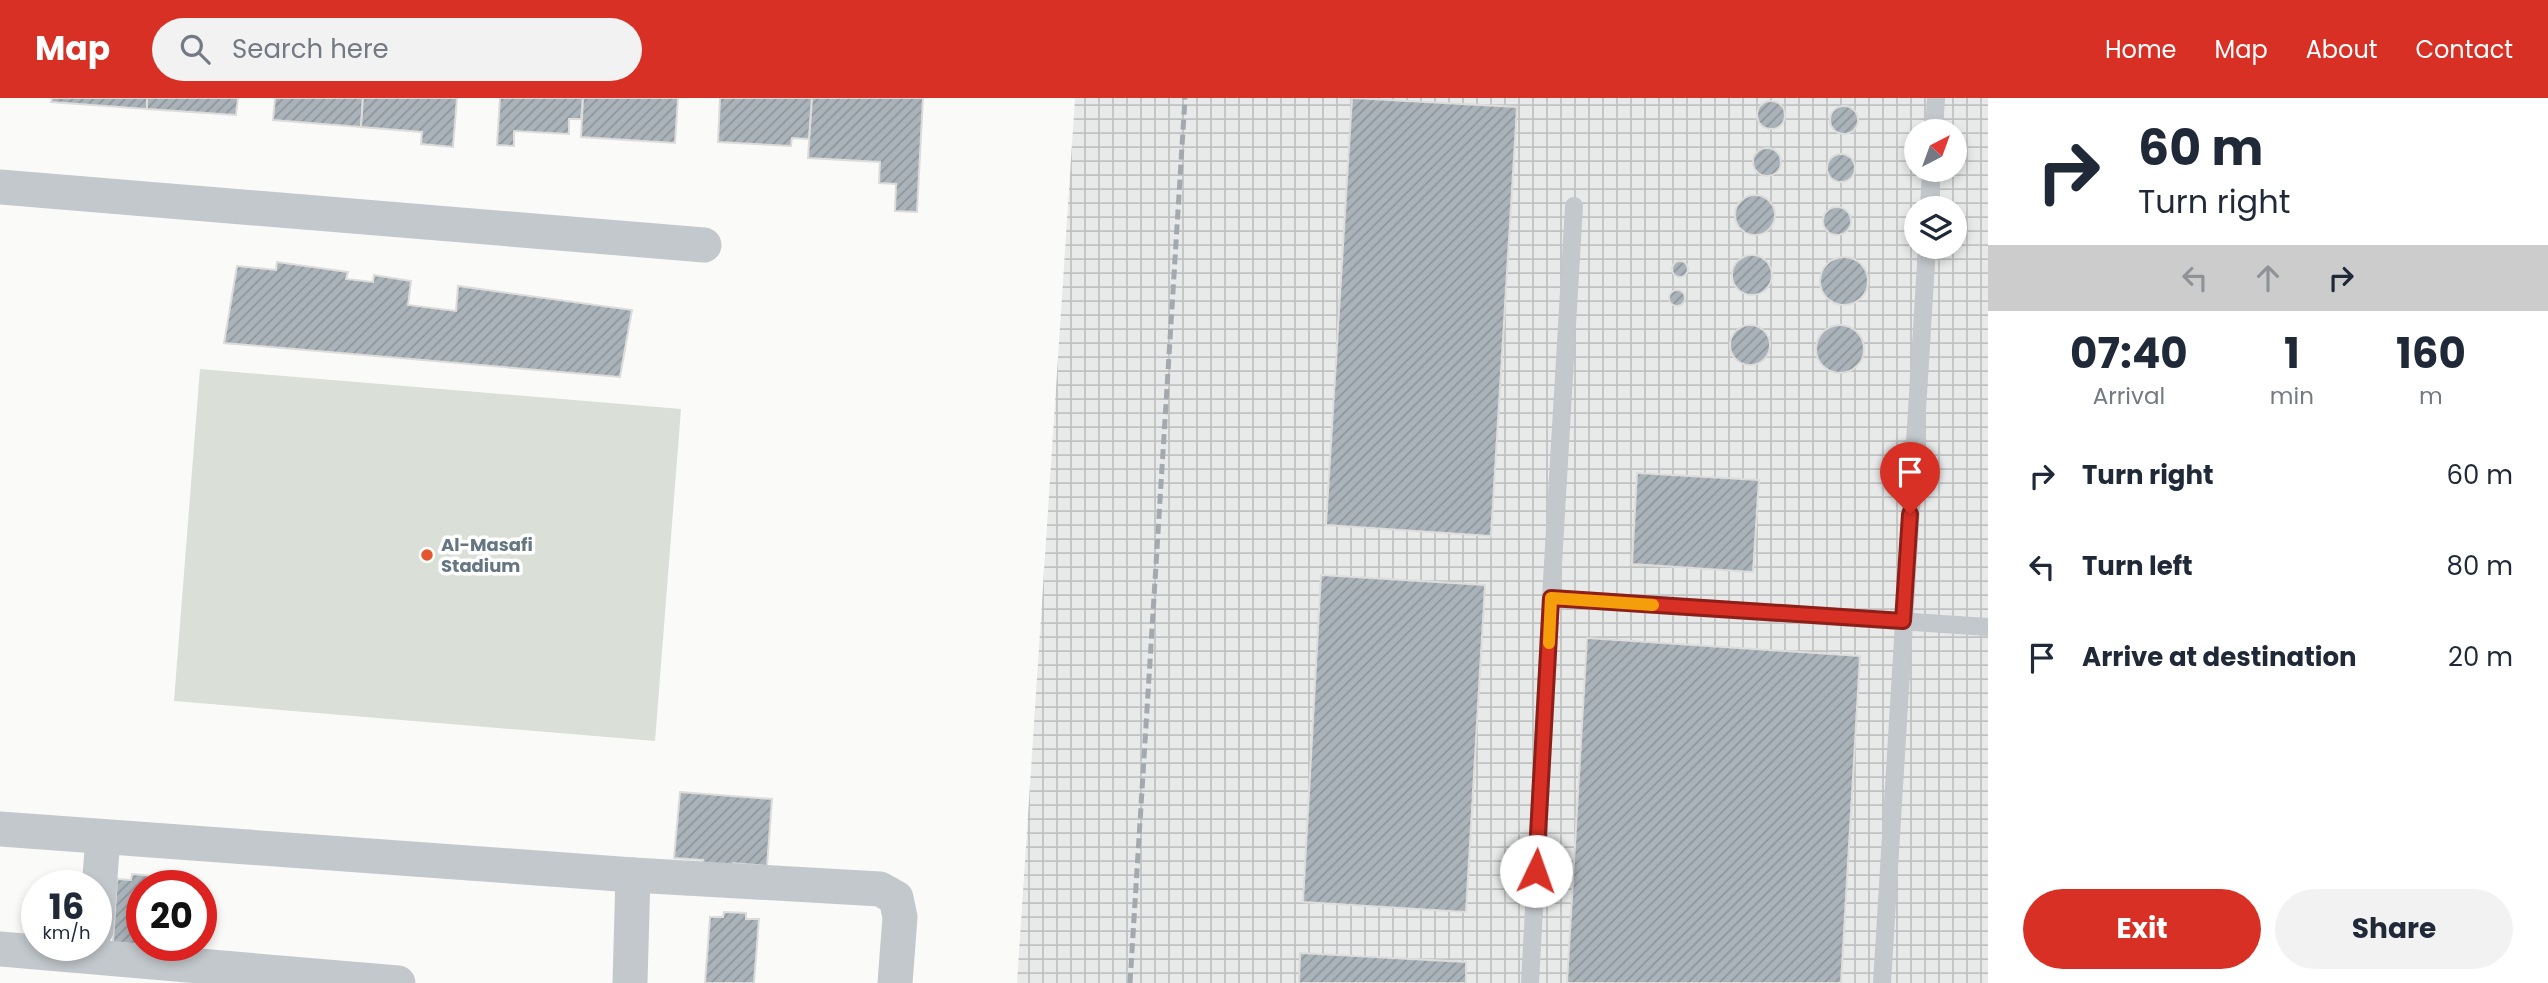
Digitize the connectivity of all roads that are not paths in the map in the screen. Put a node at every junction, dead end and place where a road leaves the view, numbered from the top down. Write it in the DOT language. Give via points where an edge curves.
graph roads {
  1 [pos="1936,98"];
  2 [pos="1935,119"];
  3 [pos="0,187"];
  4 [pos="1574,206"];
  5 [pos="704,245"];
  6 [pos="1926,259"];
  7 [pos="1551,598"];
  8 [pos="1903,621"];
  9 [pos="1988,627"];
  10 [pos="0,829"];
  11 [pos="103,836"];
  12 [pos="101,870"];
  13 [pos="633,875"];
  14 [pos="0,949"];
  15 [pos="21,950"];
  16 [pos="112,956"];
  17 [pos="398,983"];
  18 [pos="630,983"];
  19 [pos="895,983"];
  20 [pos="1530,983"];
  21 [pos="1882,983"];
  1 -- 2 [label="lane"];
  3 -- 5 [label="street"];
  4 -- 7 [label="lane"];
  6 -- 8 [label="lane"];
  7 -- 8 [label="lane"];
  7 -- 20 [label="lane"];
  8 -- 9 [label="lane"];
  8 -- 21 [label="lane"];
  10 -- 11 [label="street"];
  11 -- 12 [label="street"];
  11 -- 13 [label="street"];
  13 -- 18 [label="street"];
  13 -- 19 [label="street" via="880,889 896,898 900,917"];
  14 -- 15 [label="street"];
  16 -- 17 [label="street"];
}
